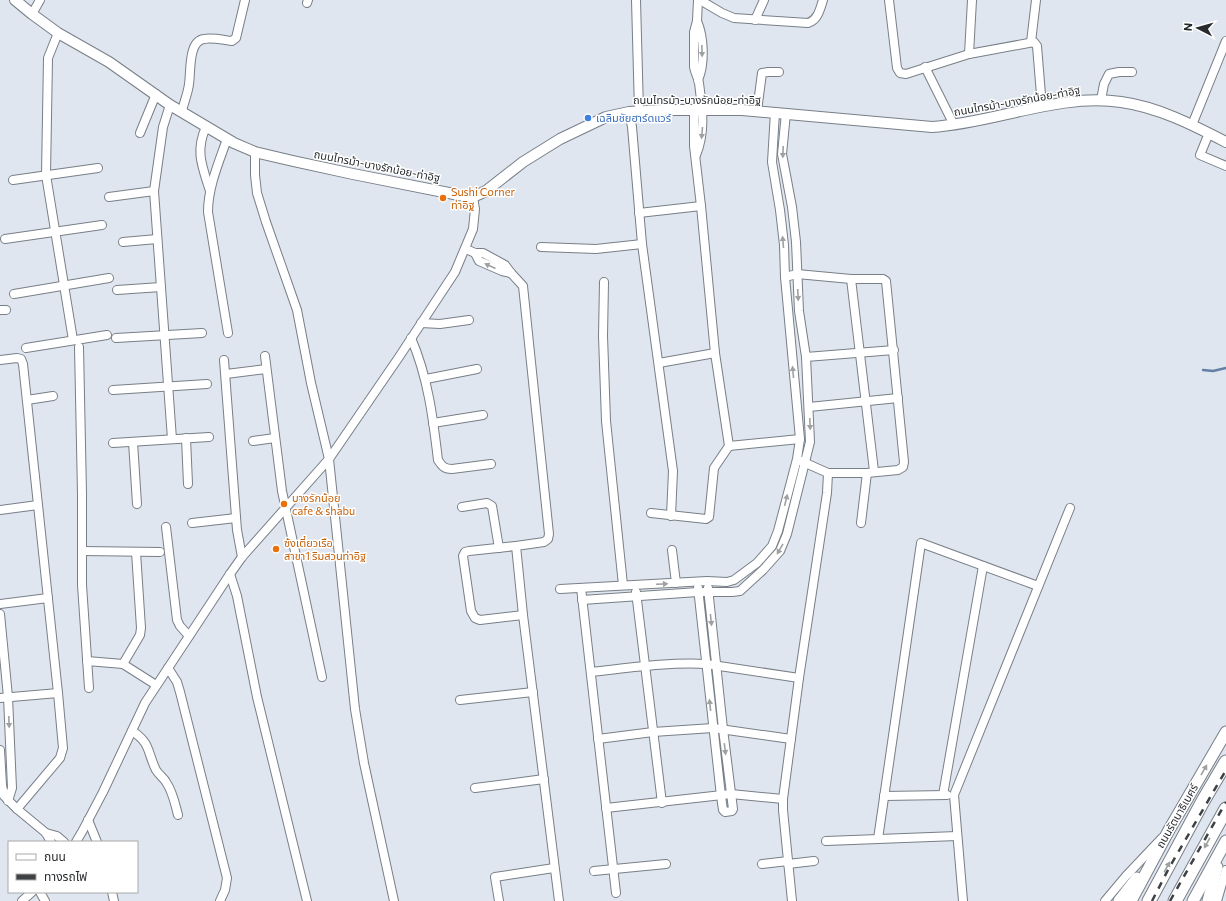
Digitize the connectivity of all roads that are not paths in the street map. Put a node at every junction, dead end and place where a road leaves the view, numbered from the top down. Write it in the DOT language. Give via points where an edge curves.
graph roads {
  1 [pos="15,0"];
  2 [pos="40,0"];
  3 [pos="245,0"];
  4 [pos="636,0"];
  5 [pos="699,0"];
  6 [pos="764,0"];
  7 [pos="823,0"];
  8 [pos="889,0"];
  9 [pos="972,0"];
  10 [pos="1036,0"];
  11 [pos="32,14"];
  12 [pos="755,20"];
  13 [pos="58,33"];
  14 [pos="1226,41"];
  15 [pos="1031,42"];
  16 [pos="969,54"];
  17 [pos="925,67"];
  18 [pos="779,72"];
  19 [pos="1132,72"];
  20 [pos="156,94"];
  21 [pos="1101,100"];
  22 [pos="170,105"];
  23 [pos="1042,107"];
  24 [pos="699,110"];
  25 [pos="182,111"];
  26 [pos="634,111"];
  27 [pos="757,111"];
  28 [pos="775,112"];
  29 [pos="786,113"];
  30 [pos="954,125"];
  31 [pos="1192,125"];
  32 [pos="206,127"];
  33 [pos="140,133"];
  34 [pos="1209,133"];
  35 [pos="227,139"];
  36 [pos="1226,142"];
  37 [pos="255,152"];
  38 [pos="1226,166"];
  39 [pos="98,168"];
  40 [pos="46,175"];
  41 [pos="13,180"];
  42 [pos="154,191"];
  43 [pos="210,191"];
  44 [pos="109,197"];
  45 [pos="473,197"];
  46 [pos="701,206"];
  47 [pos="639,213"];
  48 [pos="102,225"];
  49 [pos="55,232"];
  50 [pos="157,239"];
  51 [pos="5,240"];
  52 [pos="123,242"];
  53 [pos="642,244"];
  54 [pos="541,247"];
  55 [pos="466,249"];
  56 [pos="797,274"];
  57 [pos="784,277"];
  58 [pos="109,278"];
  59 [pos="851,279"];
  60 [pos="604,282"];
  61 [pos="64,286"];
  62 [pos="161,287"];
  63 [pos="117,290"];
  64 [pos="14,294"];
  65 [pos="470,320"];
  66 [pos="421,323"];
  67 [pos="202,333"];
  68 [pos="228,333"];
  69 [pos="107,335"];
  70 [pos="165,335"];
  71 [pos="116,338"];
  72 [pos="412,338"];
  73 [pos="73,340"];
  74 [pos="26,348"];
  75 [pos="79,348"];
  76 [pos="894,350"];
  77 [pos="715,353"];
  78 [pos="861,353"];
  79 [pos="264,356"];
  80 [pos="806,357"];
  81 [pos="0,360"];
  82 [pos="224,360"];
  83 [pos="659,363"];
  84 [pos="266,369"];
  85 [pos="477,369"];
  86 [pos="226,374"];
  87 [pos="426,379"];
  88 [pos="206,384"];
  89 [pos="169,387"];
  90 [pos="113,390"];
  91 [pos="53,396"];
  92 [pos="898,398"];
  93 [pos="27,400"];
  94 [pos="866,401"];
  95 [pos="809,407"];
  96 [pos="483,415"];
  97 [pos="433,423"];
  98 [pos="209,437"];
  99 [pos="186,438"];
  100 [pos="275,438"];
  101 [pos="172,439"];
  102 [pos="800,440"];
  103 [pos="254,441"];
  104 [pos="133,442"];
  105 [pos="113,443"];
  106 [pos="729,446"];
  107 [pos="329,459"];
  108 [pos="797,459"];
  109 [pos="806,463"];
  110 [pos="491,464"];
  111 [pos="871,472"];
  112 [pos="828,473"];
  113 [pos="188,484"];
  114 [pos="137,504"];
  115 [pos="38,505"];
  116 [pos="462,507"];
  117 [pos="1070,508"];
  118 [pos="285,509"];
  119 [pos="0,510"];
  120 [pos="651,513"];
  121 [pos="670,516"];
  122 [pos="236,518"];
  123 [pos="192,523"];
  124 [pos="860,523"];
  125 [pos="166,527"];
  126 [pos="516,546"];
  127 [pos="499,548"];
  128 [pos="672,550"];
  129 [pos="82,551"];
  130 [pos="136,552"];
  131 [pos="160,552"];
  132 [pos="242,557"];
  133 [pos="983,566"];
  134 [pos="230,574"];
  135 [pos="707,581"];
  136 [pos="698,582"];
  137 [pos="676,583"];
  138 [pos="635,585"];
  139 [pos="623,586"];
  140 [pos="1038,586"];
  141 [pos="581,588"];
  142 [pos="560,589"];
  143 [pos="708,591"];
  144 [pos="698,592"];
  145 [pos="636,596"];
  146 [pos="48,598"];
  147 [pos="582,600"];
  148 [pos="0,604"];
  149 [pos="0,614"];
  150 [pos="523,615"];
  151 [pos="189,636"];
  152 [pos="87,662"];
  153 [pos="123,664"];
  154 [pos="706,664"];
  155 [pos="716,665"];
  156 [pos="645,666"];
  157 [pos="168,668"];
  158 [pos="591,672"];
  159 [pos="322,677"];
  160 [pos="799,678"];
  161 [pos="156,685"];
  162 [pos="89,688"];
  163 [pos="533,692"];
  164 [pos="58,693"];
  165 [pos="4,698"];
  166 [pos="460,700"];
  167 [pos="713,728"];
  168 [pos="723,730"];
  169 [pos="132,731"];
  170 [pos="653,732"];
  171 [pos="1226,732"];
  172 [pos="598,739"];
  173 [pos="791,739"];
  174 [pos="0,750"];
  175 [pos="1226,762"];
  176 [pos="544,779"];
  177 [pos="475,788"];
  178 [pos="731,794"];
  179 [pos="943,795"];
  180 [pos="954,795"];
  181 [pos="721,796"];
  182 [pos="884,796"];
  183 [pos="783,799"];
  184 [pos="8,801"];
  185 [pos="662,803"];
  186 [pos="606,808"];
  187 [pos="17,809"];
  188 [pos="1226,809"];
  189 [pos="178,815"];
  190 [pos="88,820"];
  191 [pos="1169,830"];
  192 [pos="46,833"];
  193 [pos="957,836"];
  194 [pos="878,839"];
  195 [pos="50,841"];
  196 [pos="63,841"];
  197 [pos="77,841"];
  198 [pos="97,841"];
  199 [pos="826,841"];
  200 [pos="1226,841"];
  201 [pos="1226,846"];
  202 [pos="1157,852"];
  203 [pos="814,861"];
  204 [pos="788,863"];
  205 [pos="666,864"];
  206 [pos="762,864"];
  207 [pos="554,868"];
  208 [pos="613,868"];
  209 [pos="1226,870"];
  210 [pos="594,871"];
  211 [pos="31,893"];
  212 [pos="616,893"];
  213 [pos="22,901"];
  214 [pos="220,901"];
  215 [pos="307,901"];
  216 [pos="394,901"];
  217 [pos="499,901"];
  218 [pos="559,901"];
  219 [pos="792,901"];
  220 [pos="963,901"];
  221 [pos="1105,901"];
  222 [pos="1119,901"];
  223 [pos="1131,901"];
  224 [pos="1149,901"];
  225 [pos="1175,901"];
  226 [pos="1193,901"];
  227 [pos="1208,901"];
  228 [pos="1217,901"];
  1 -- 11 [label="street, ถนนไทรม้า-บางรักน้อย-ท่าอิฐ"];
  2 -- 11 [label="street"];
  3 -- 25 [label="street" via="236,38 232,41 203,39 195,45"];
  4 -- 26 [label="street"];
  5 -- 12 [label="street" via="729,17"];
  5 -- 24 [label="street" via="697,21 702,32 702,68 698,80"];
  6 -- 12 [label="street"];
  7 -- 12 [label="street" via="812,22"];
  8 -- 17 [label="street" via="898,71 906,74"];
  9 -- 16 [label="street"];
  10 -- 15 [label="street"];
  11 -- 13 [label="street, ถนนไทรม้า-บางรักน้อย-ท่าอิฐ"];
  13 -- 20 [label="street, ถนนไทรม้า-บางรักน้อย-ท่าอิฐ" via="109,62"];
  13 -- 40 [label="street" via="48,58"];
  14 -- 31 [label="street"];
  15 -- 16 [label="street"];
  15 -- 23 [label="street" via="1037,46"];
  16 -- 17 [label="street"];
  17 -- 30 [label="street"];
  18 -- 27 [label="street" via="762,73"];
  19 -- 21 [label="street" via="1109,74"];
  20 -- 22 [label="street, ถนนไทรม้า-บางรักน้อย-ท่าอิฐ"];
  20 -- 33 [label="street"];
  21 -- 23 [label="street, ถนนไทรม้า-บางรักน้อย-ท่าอิฐ"];
  21 -- 31 [label="street, ถนนไทรม้า-บางรักน้อย-ท่าอิฐ" via="1133,104"];
  22 -- 25 [label="street, ถนนไทรม้า-บางรักน้อย-ท่าอิฐ"];
  22 -- 42 [label="street" via="163,127"];
  23 -- 30 [label="street, ถนนไทรม้า-บางรักน้อย-ท่าอิฐ"];
  24 -- 26 [label="street, ถนนไทรม้า-บางรักน้อย-ท่าอิฐ"];
  24 -- 27 [label="street, ถนนไทรม้า-บางรักน้อย-ท่าอิฐ"];
  24 -- 46 [label="street" via="694,146"];
  25 -- 32 [label="street, ถนนไทรม้า-บางรักน้อย-ท่าอิฐ"];
  26 -- 45 [label="street, ถนนไทรม้า-บางรักน้อย-ท่าอิฐ" via="606,117 545,147 486,191"];
  26 -- 47 [label="street" via="633,133"];
  27 -- 28 [label="street, ถนนไทรม้า-บางรักน้อย-ท่าอิฐ"];
  28 -- 29 [label="street, ถนนไทรม้า-บางรักน้อย-ท่าอิฐ"];
  57 -- 28 [label="street, one-way" via="782,231 772,162"];
  29 -- 30 [label="street, ถนนไทรม้า-บางรักน้อย-ท่าอิฐ" via="915,126"];
  29 -- 56 [label="street, one-way" via="782,154 795,228"];
  31 -- 34 [label="street, ถนนไทรม้า-บางรักน้อย-ท่าอิฐ"];
  32 -- 35 [label="street, ถนนไทรม้า-บางรักน้อย-ท่าอิฐ"];
  32 -- 43 [label="street" via="201,139 200,152"];
  34 -- 36 [label="street, ถนนไทรม้า-บางรักน้อย-ท่าอิฐ"];
  34 -- 38 [label="street" via="1200,155"];
  35 -- 37 [label="street, ถนนไทรม้า-บางรักน้อย-ท่าอิฐ"];
  35 -- 43 [label="street"];
  37 -- 45 [label="street, ถนนไทรม้า-บางรักน้อย-ท่าอิฐ" via="346,173"];
  37 -- 107 [label="street" via="257,193 297,310"];
  39 -- 40 [label="street"];
  40 -- 41 [label="street"];
  40 -- 49 [label="street"];
  42 -- 44 [label="street"];
  42 -- 50 [label="street"];
  43 -- 68 [label="street" via="208,212"];
  45 -- 55 [label="street" via="475,218"];
  46 -- 47 [label="street"];
  46 -- 77 [label="street"];
  47 -- 53 [label="street"];
  48 -- 49 [label="street"];
  49 -- 51 [label="street"];
  49 -- 61 [label="street"];
  50 -- 52 [label="street"];
  50 -- 62 [label="street"];
  53 -- 54 [label="street" via="596,249"];
  53 -- 83 [label="street"];
  55 -- 66 [label="street" via="455,272"];
  55 -- 126 [label="street" via="483,253 505,264 523,286 549,534 544,542"];
  56 -- 57 [label="street"];
  56 -- 59 [label="street"];
  56 -- 80 [label="street, one-way" via="799,311"];
  102 -- 57 [label="street, one-way"];
  58 -- 61 [label="street"];
  59 -- 76 [label="street" via="886,281"];
  59 -- 78 [label="street"];
  60 -- 139 [label="street" via="606,421"];
  61 -- 64 [label="street"];
  61 -- 73 [label="street"];
  62 -- 63 [label="street"];
  62 -- 70 [label="street"];
  65 -- 66 [label="street" via="440,324"];
  66 -- 72 [label="street"];
  67 -- 70 [label="street"];
  69 -- 73 [label="street"];
  70 -- 71 [label="street"];
  70 -- 89 [label="street"];
  72 -- 87 [label="street"];
  72 -- 107 [label="street"];
  73 -- 74 [label="street"];
  75 -- 129 [label="street"];
  76 -- 78 [label="street"];
  76 -- 92 [label="street"];
  77 -- 83 [label="street"];
  77 -- 106 [label="street"];
  78 -- 80 [label="street"];
  78 -- 94 [label="street"];
  79 -- 84 [label="street"];
  80 -- 95 [label="street"];
  81 -- 93 [label="street" via="17,358 22,361"];
  82 -- 86 [label="street"];
  83 -- 121 [label="street" via="674,471"];
  84 -- 86 [label="street"];
  84 -- 100 [label="street"];
  85 -- 87 [label="street"];
  86 -- 122 [label="street"];
  87 -- 97 [label="street"];
  88 -- 89 [label="street"];
  89 -- 90 [label="street"];
  89 -- 101 [label="street"];
  91 -- 93 [label="street"];
  92 -- 94 [label="street"];
  92 -- 111 [label="street" via="903,467 898,470"];
  93 -- 115 [label="street"];
  94 -- 95 [label="street"];
  94 -- 111 [label="street"];
  95 -- 109 [label="street, one-way" via="810,442"];
  96 -- 97 [label="street"];
  97 -- 110 [label="street" via="441,466 452,469"];
  98 -- 99 [label="street"];
  99 -- 101 [label="street"];
  99 -- 113 [label="street"];
  100 -- 103 [label="street"];
  100 -- 118 [label="street"];
  101 -- 104 [label="street"];
  102 -- 106 [label="street"];
  102 -- 108 [label="street"];
  104 -- 105 [label="street"];
  104 -- 114 [label="street"];
  106 -- 121 [label="street" via="714,468 709,517 706,519"];
  107 -- 118 [label="street"];
  107 -- 216 [label="street" via="355,709"];
  108 -- 109 [label="street"];
  135 -- 108 [label="street, one-way" via="734,580 757,563 772,546"];
  109 -- 112 [label="street"];
  109 -- 143 [label="street, one-way" via="780,551 740,591"];
  111 -- 112 [label="street"];
  111 -- 124 [label="street"];
  112 -- 160 [label="street"];
  115 -- 119 [label="street"];
  115 -- 146 [label="street"];
  116 -- 127 [label="street" via="487,503 492,506"];
  117 -- 140 [label="street"];
  118 -- 132 [label="street"];
  118 -- 159 [label="street"];
  120 -- 121 [label="street"];
  122 -- 123 [label="street"];
  122 -- 132 [label="street"];
  125 -- 151 [label="street" via="177,620"];
  126 -- 127 [label="street"];
  126 -- 150 [label="street"];
  127 -- 150 [label="street" via="469,551 463,556 471,611 475,618 480,620"];
  128 -- 137 [label="street"];
  129 -- 130 [label="street"];
  129 -- 152 [label="street"];
  130 -- 131 [label="street"];
  130 -- 153 [label="street" via="142,628"];
  132 -- 134 [label="street"];
  133 -- 140 [label="street"];
  133 -- 179 [label="street"];
  133 -- 182 [label="street" via="921,543"];
  134 -- 151 [label="street"];
  134 -- 215 [label="street"];
  135 -- 136 [label="street"];
  135 -- 143 [label="street"];
  136 -- 137 [label="street"];
  136 -- 144 [label="street"];
  138 -- 137 [label="street, one-way"];
  138 -- 139 [label="street"];
  138 -- 145 [label="street"];
  139 -- 141 [label="street"];
  140 -- 180 [label="street"];
  141 -- 142 [label="street"];
  141 -- 147 [label="street"];
  143 -- 144 [label="street"];
  143 -- 155 [label="street, one-way"];
  144 -- 145 [label="street"];
  144 -- 154 [label="street"];
  145 -- 147 [label="street"];
  145 -- 156 [label="street"];
  146 -- 148 [label="street"];
  146 -- 164 [label="street"];
  147 -- 158 [label="street"];
  149 -- 165 [label="street"];
  150 -- 163 [label="street"];
  151 -- 157 [label="street"];
  152 -- 153 [label="street"];
  152 -- 162 [label="street"];
  153 -- 161 [label="street"];
  154 -- 155 [label="street"];
  154 -- 156 [label="street"];
  167 -- 154 [label="street, one-way"];
  155 -- 160 [label="street"];
  155 -- 168 [label="street"];
  156 -- 158 [label="street"];
  156 -- 170 [label="street"];
  157 -- 161 [label="street"];
  157 -- 214 [label="street" via="180,692 227,878"];
  158 -- 172 [label="street"];
  160 -- 173 [label="street"];
  161 -- 169 [label="street"];
  163 -- 166 [label="street"];
  163 -- 176 [label="street"];
  164 -- 165 [label="street"];
  164 -- 187 [label="street" via="62,754"];
  165 -- 184 [label="street, one-way" via="12,788"];
  167 -- 168 [label="street"];
  167 -- 170 [label="street"];
  167 -- 181 [label="street"];
  168 -- 173 [label="street"];
  168 -- 178 [label="street, one-way"];
  169 -- 189 [label="street" via="146,744 158,772 170,788"];
  169 -- 190 [label="street"];
  170 -- 172 [label="street"];
  170 -- 185 [label="street"];
  191 -- 171 [label="main road, ถนนรัตนาธิเบศร์, one-way"];
  172 -- 186 [label="street"];
  173 -- 183 [label="street"];
  174 -- 184 [label="street" via="3,792"];
  224 -- 175 [label="main road, ถนนรัตนาธิเบศร์, one-way"];
  176 -- 177 [label="street"];
  176 -- 207 [label="street"];
  178 -- 181 [label="street"];
  178 -- 181 [label="street" via="732,811 723,810"];
  178 -- 183 [label="street"];
  179 -- 180 [label="street"];
  179 -- 182 [label="street"];
  180 -- 193 [label="street"];
  181 -- 185 [label="street"];
  182 -- 194 [label="street"];
  183 -- 204 [label="street"];
  184 -- 187 [label="street"];
  185 -- 186 [label="street"];
  186 -- 208 [label="street"];
  187 -- 192 [label="street"];
  188 -- 225 [label="main road, one-way"];
  190 -- 197 [label="street"];
  190 -- 198 [label="street"];
  191 -- 202 [label="main road, ถนนรัตนาธิเบศร์"];
  191 -- 221 [label="street"];
  192 -- 195 [label="street"];
  192 -- 196 [label="street" via="57,836"];
  193 -- 194 [label="street"];
  193 -- 220 [label="street"];
  194 -- 199 [label="street"];
  200 -- 226 [label="main road"];
  201 -- 227 [label="main road"];
  202 -- 222 [label="main road"];
  202 -- 223 [label="main road, ถนนรัตนาธิเบศร์"];
  203 -- 204 [label="street"];
  204 -- 206 [label="street"];
  204 -- 219 [label="street"];
  205 -- 208 [label="street"];
  207 -- 217 [label="street" via="495,877"];
  207 -- 218 [label="street"];
  208 -- 210 [label="street"];
  208 -- 212 [label="street"];
  209 -- 228 [label="street"];
  211 -- 213 [label="street"];
}
